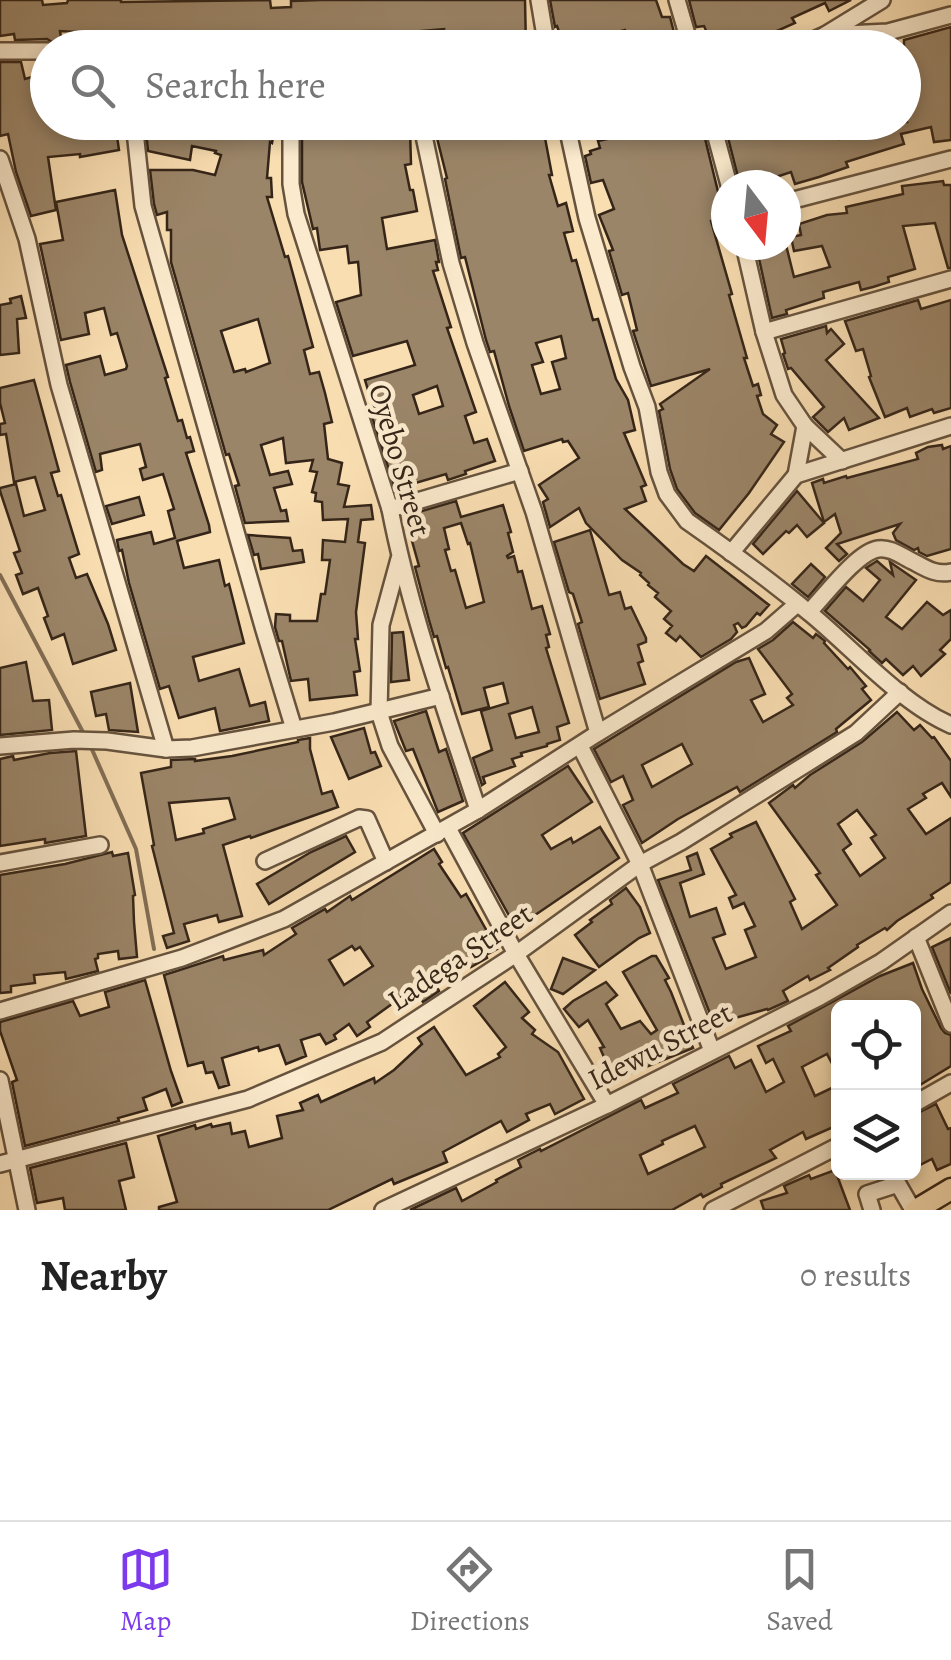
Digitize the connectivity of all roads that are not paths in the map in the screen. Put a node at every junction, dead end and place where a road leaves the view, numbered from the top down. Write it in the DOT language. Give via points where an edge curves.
graph roads {
  1 [pos="540,0"];
  2 [pos="677,0"];
  3 [pos="882,0"];
  4 [pos="951,15"];
  5 [pos="544,30"];
  6 [pos="686,30"];
  7 [pos="833,30"];
  8 [pos="895,30"];
  9 [pos="0,50"];
  10 [pos="30,50"];
  11 [pos="136,140"];
  12 [pos="291,140"];
  13 [pos="425,140"];
  14 [pos="570,140"];
  15 [pos="717,140"];
  16 [pos="0,159"];
  17 [pos="951,159"];
  18 [pos="725,170"];
  19 [pos="801,198"];
  20 [pos="747,260"];
  21 [pos="951,279"];
  22 [pos="764,332"];
  23 [pos="805,426"];
  24 [pos="951,426"];
  25 [pos="842,461"];
  26 [pos="520,471"];
  27 [pos="796,475"];
  28 [pos="390,509"];
  29 [pos="731,552"];
  30 [pos="399,557"];
  31 [pos="951,572"];
  32 [pos="803,608"];
  33 [pos="900,692"];
  34 [pos="441,696"];
  35 [pos="379,712"];
  36 [pos="951,726"];
  37 [pos="294,728"];
  38 [pos="598,733"];
  39 [pos="0,746"];
  40 [pos="580,746"];
  41 [pos="166,749"];
  42 [pos="478,810"];
  43 [pos="443,831"];
  44 [pos="100,845"];
  45 [pos="265,861"];
  46 [pos="386,862"];
  47 [pos="0,864"];
  48 [pos="640,864"];
  49 [pos="951,913"];
  50 [pos="916,937"];
  51 [pos="516,954"];
  52 [pos="0,1011"];
  53 [pos="951,1024"];
  54 [pos="712,1050"];
  55 [pos="0,1080"];
  56 [pos="951,1083"];
  57 [pos="921,1100"];
  58 [pos="607,1104"];
  59 [pos="831,1150"];
  60 [pos="18,1160"];
  61 [pos="0,1164"];
  62 [pos="951,1189"];
  63 [pos="26,1210"];
  64 [pos="383,1210"];
  65 [pos="714,1210"];
  66 [pos="872,1210"];
  67 [pos="914,1210"];
  1 -- 5 [label="street"];
  2 -- 6 [label="street"];
  3 -- 7 [label="street"];
  4 -- 8 [label="street"];
  9 -- 10 [label="street"];
  11 -- 37 [label="street" via="143,206"];
  12 -- 28 [label="street, Oyebo Street" via="296,214"];
  13 -- 26 [label="street" via="451,263"];
  14 -- 29 [label="street" via="586,218 647,407 667,494 688,522"];
  15 -- 18 [label="street"];
  16 -- 41 [label="street"];
  17 -- 19 [label="street"];
  20 -- 22 [label="street"];
  21 -- 22 [label="street"];
  22 -- 23 [label="street" via="784,395"];
  23 -- 25 [label="street"];
  23 -- 27 [label="street"];
  24 -- 25 [label="street"];
  25 -- 27 [label="street"];
  26 -- 28 [label="street"];
  26 -- 38 [label="street"];
  27 -- 29 [label="street"];
  28 -- 30 [label="street, Oyebo Street"];
  29 -- 32 [label="street"];
  30 -- 34 [label="street, Oyebo Street"];
  30 -- 35 [label="street" via="381,625"];
  31 -- 32 [label="street" via="931,572 876,548"];
  32 -- 33 [label="street"];
  32 -- 38 [label="street"];
  33 -- 36 [label="street"];
  33 -- 48 [label="street, Ladega Street" via="856,733"];
  34 -- 35 [label="street"];
  34 -- 42 [label="street, Oyebo Street"];
  35 -- 37 [label="street"];
  35 -- 43 [label="street" via="390,746"];
  37 -- 41 [label="street"];
  38 -- 40 [label="street"];
  39 -- 41 [label="street" via="74,740"];
  40 -- 42 [label="street"];
  40 -- 48 [label="street"];
  42 -- 43 [label="street"];
  43 -- 46 [label="street"];
  43 -- 51 [label="street"];
  44 -- 47 [label="street"];
  45 -- 46 [label="street" via="359,818 367,819"];
  46 -- 52 [label="street" via="284,919 182,958"];
  48 -- 51 [label="street, Ladega Street"];
  48 -- 54 [label="street"];
  49 -- 50 [label="street, Idewu Street"];
  50 -- 53 [label="street"];
  50 -- 54 [label="street, Idewu Street" via="820,997"];
  51 -- 58 [label="street"];
  51 -- 60 [label="street, Ladega Street" via="382,1042 248,1099"];
  54 -- 58 [label="street, Idewu Street"];
  55 -- 60 [label="street"];
  56 -- 57 [label="street"];
  58 -- 64 [label="street, Idewu Street"];
  59 -- 65 [label="street"];
  60 -- 61 [label="street, Ladega Street"];
  60 -- 63 [label="street"];
  62 -- 67 [label="main road"];
  66 -- 67 [label="street" via="867,1194 898,1184"];
}
